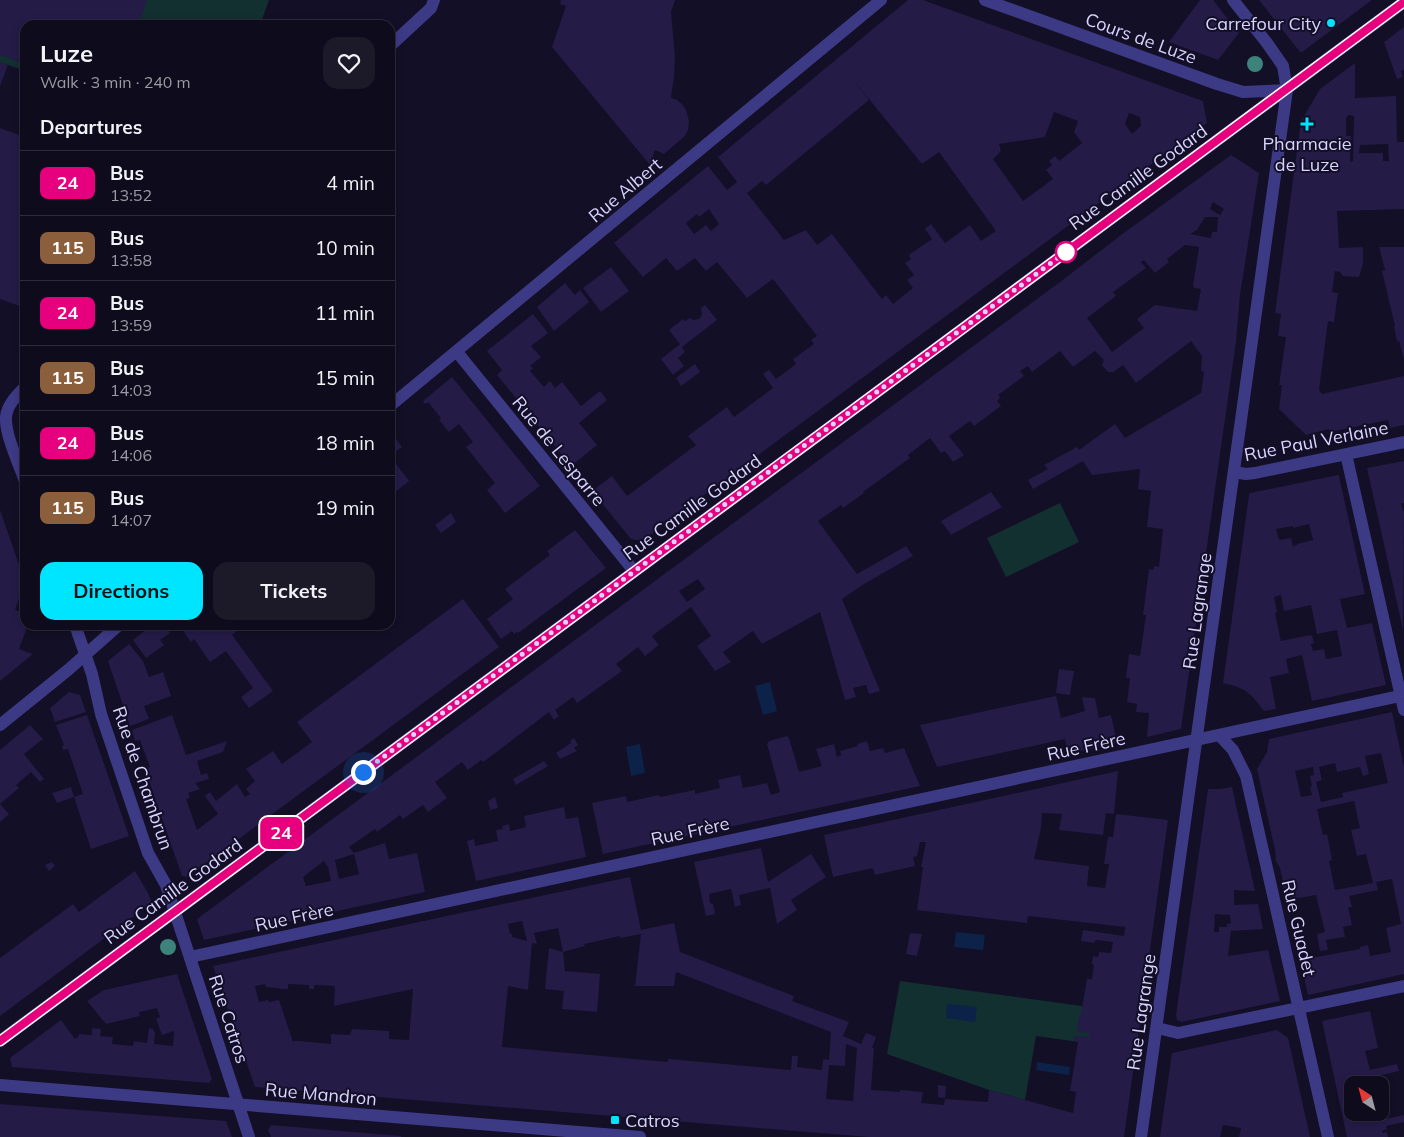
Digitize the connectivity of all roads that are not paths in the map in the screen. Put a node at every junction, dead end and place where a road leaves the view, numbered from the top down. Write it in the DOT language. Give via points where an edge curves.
graph roads {
  1 [pos="434,0"];
  2 [pos="881,0"];
  3 [pos="985,0"];
  4 [pos="1233,0"];
  5 [pos="1404,2"];
  6 [pos="395,41"];
  7 [pos="1287,90"];
  8 [pos="457,352"];
  9 [pos="20,393"];
  10 [pos="395,402"];
  11 [pos="1404,442"];
  12 [pos="1346,454"];
  13 [pos="20,467"];
  14 [pos="1234,472"];
  15 [pos="634,571"];
  16 [pos="77,630"];
  17 [pos="114,630"];
  18 [pos="85,654"];
  19 [pos="1402,695"];
  20 [pos="1404,710"];
  21 [pos="0,725"];
  22 [pos="1219,735"];
  23 [pos="1197,741"];
  24 [pos="175,912"];
  25 [pos="190,958"];
  26 [pos="1404,986"];
  27 [pos="1299,1008"];
  28 [pos="1156,1028"];
  29 [pos="0,1041"];
  30 [pos="0,1085"];
  31 [pos="238,1104"];
  32 [pos="578,1134"];
  33 [pos="249,1137"];
  34 [pos="640,1137"];
  35 [pos="1141,1137"];
  36 [pos="1328,1137"];
  1 -- 6 [label="street" via="431,8"];
  2 -- 8 [label="street, Rue Albert"];
  3 -- 7 [label="street, Cours de Luze" via="1243,92"];
  4 -- 7 [label="street, Rue Lagrange" via="1283,66"];
  5 -- 7 [label="street, Rue Camille Godard"];
  7 -- 14 [label="street, Rue Lagrange"];
  7 -- 15 [label="street, Rue Camille Godard"];
  8 -- 10 [label="street, Rue Albert"];
  8 -- 15 [label="street, Rue de Lesparre"];
  9 -- 13 [label="street" via="6,416 8,434"];
  11 -- 12 [label="street, Rue Paul Verlaine"];
  12 -- 14 [label="street, Rue Paul Verlaine" via="1255,473"];
  12 -- 19 [label="street"];
  14 -- 23 [label="street, Rue Lagrange"];
  15 -- 24 [label="street, Rue Camille Godard"];
  16 -- 18 [label="street, Rue de Chambrun"];
  17 -- 18 [label="street"];
  18 -- 21 [label="street"];
  18 -- 24 [label="street, Rue de Chambrun" via="101,714 148,852 166,885"];
  19 -- 20 [label="street"];
  19 -- 22 [label="street, Rue Frère"];
  22 -- 23 [label="street, Rue Frère"];
  22 -- 27 [label="street, Rue Guadet" via="1233,750 1246,776"];
  23 -- 25 [label="street, Rue Frère"];
  23 -- 28 [label="street, Rue Lagrange"];
  24 -- 25 [label="street, Rue Catros"];
  24 -- 29 [label="street, Rue Camille Godard"];
  25 -- 31 [label="street, Rue Catros"];
  26 -- 27 [label="street"];
  27 -- 28 [label="street" via="1178,1033"];
  27 -- 36 [label="street, Rue Guadet"];
  28 -- 35 [label="street, Rue Lagrange"];
  30 -- 31 [label="street, Rue Mandron"];
  31 -- 32 [label="street, Rue Mandron"];
  31 -- 33 [label="street, Rue Catros"];
  32 -- 34 [label="street, Rue Mandron"];
}
